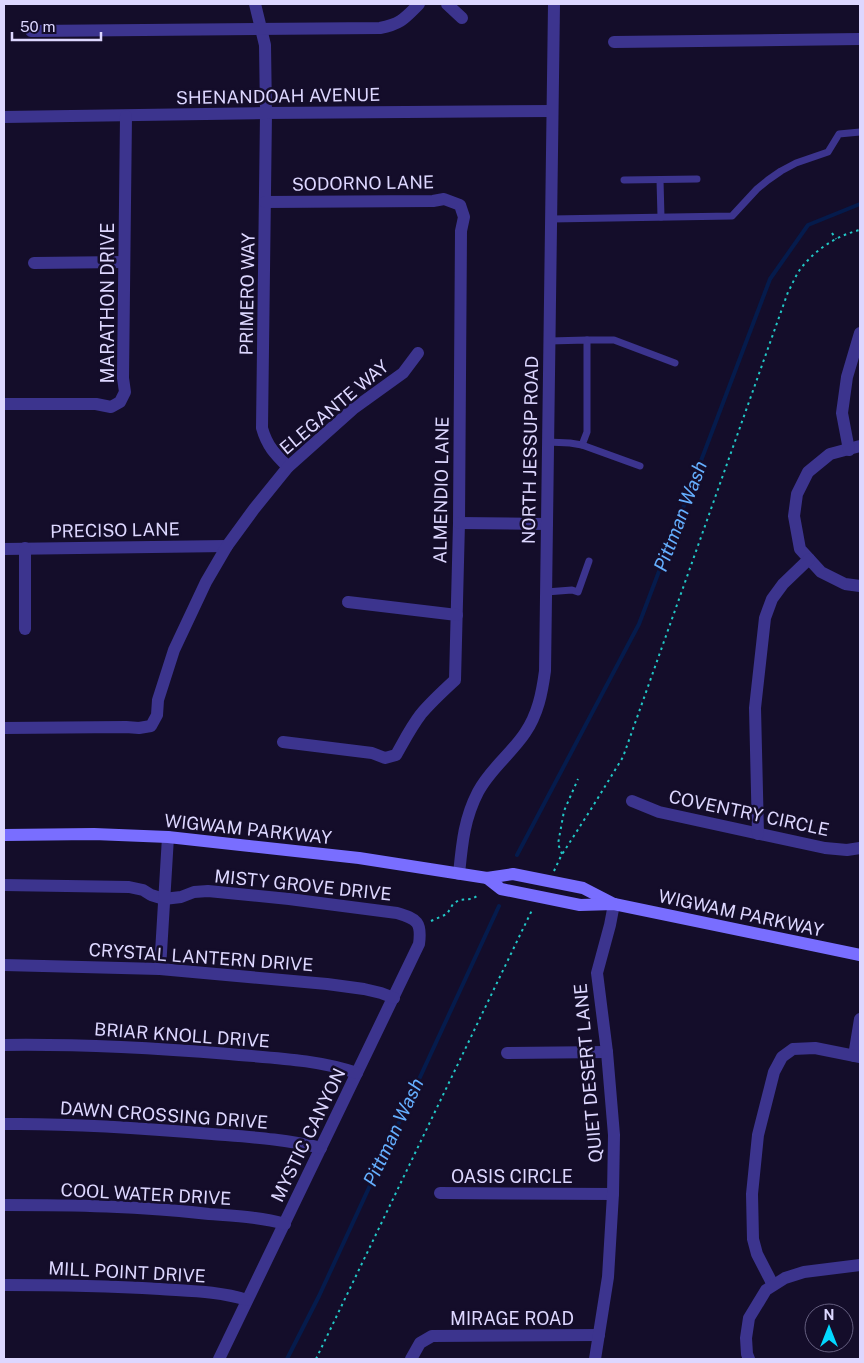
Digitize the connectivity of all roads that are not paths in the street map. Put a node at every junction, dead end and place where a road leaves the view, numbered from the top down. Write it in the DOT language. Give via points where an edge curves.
graph roads {
  1 [pos="254,4"];
  2 [pos="419,4"];
  3 [pos="447,4"];
  4 [pos="554,4"];
  5 [pos="462,18"];
  6 [pos="261,29"];
  7 [pos="31,32"];
  8 [pos="860,39"];
  9 [pos="614,42"];
  10 [pos="552,111"];
  11 [pos="266,113"];
  12 [pos="126,116"];
  13 [pos="4,117"];
  14 [pos="860,132"];
  15 [pos="697,179"];
  16 [pos="624,180"];
  17 [pos="660,180"];
  18 [pos="265,202"];
  19 [pos="460,205"];
  20 [pos="661,217"];
  21 [pos="551,219"];
  22 [pos="124,262"];
  23 [pos="34,263"];
  24 [pos="860,333"];
  25 [pos="587,340"];
  26 [pos="549,341"];
  27 [pos="418,353"];
  28 [pos="675,363"];
  29 [pos="4,404"];
  30 [pos="548,442"];
  31 [pos="582,445"];
  32 [pos="855,448"];
  33 [pos="640,466"];
  34 [pos="288,468"];
  35 [pos="458,523"];
  36 [pos="547,524"];
  37 [pos="227,546"];
  38 [pos="4,548"];
  39 [pos="26,548"];
  40 [pos="810,559"];
  41 [pos="589,561"];
  42 [pos="860,586"];
  43 [pos="546,592"];
  44 [pos="348,602"];
  45 [pos="457,615"];
  46 [pos="25,629"];
  47 [pos="4,728"];
  48 [pos="283,742"];
  49 [pos="632,801"];
  50 [pos="758,834"];
  51 [pos="4,835"];
  52 [pos="168,837"];
  53 [pos="860,848"];
  54 [pos="459,874"];
  55 [pos="4,885"];
  56 [pos="164,899"];
  57 [pos="614,904"];
  58 [pos="419,925"];
  59 [pos="860,955"];
  60 [pos="4,965"];
  61 [pos="160,969"];
  62 [pos="394,998"];
  63 [pos="860,1019"];
  64 [pos="4,1045"];
  65 [pos="607,1052"];
  66 [pos="507,1053"];
  67 [pos="857,1057"];
  68 [pos="357,1073"];
  69 [pos="4,1124"];
  70 [pos="321,1148"];
  71 [pos="440,1194"];
  72 [pos="613,1194"];
  73 [pos="4,1205"];
  74 [pos="285,1224"];
  75 [pos="860,1265"];
  76 [pos="4,1285"];
  77 [pos="773,1285"];
  78 [pos="247,1300"];
  79 [pos="599,1335"];
  80 [pos="219,1359"];
  81 [pos="411,1359"];
  82 [pos="595,1359"];
  83 [pos="749,1359"];
  1 -- 6 [label="street, PRIMERO WAY"];
  2 -- 6 [label="street" via="395,25 380,28"];
  3 -- 5 [label="street"];
  4 -- 10 [label="street, NORTH JESSUP ROAD"];
  6 -- 7 [label="street"];
  6 -- 11 [label="street, PRIMERO WAY" via="265,45"];
  8 -- 9 [label="street"];
  10 -- 11 [label="street, SHENANDOAH AVENUE"];
  10 -- 21 [label="street, NORTH JESSUP ROAD"];
  11 -- 12 [label="street, SHENANDOAH AVENUE"];
  11 -- 18 [label="street, PRIMERO WAY"];
  12 -- 13 [label="street, SHENANDOAH AVENUE"];
  12 -- 22 [label="street, MARATHON DRIVE"];
  14 -- 20 [label="lane" via="839,134 828,152 781,171 757,189 732,216"];
  15 -- 17 [label="lane"];
  16 -- 17 [label="lane"];
  17 -- 20 [label="lane"];
  18 -- 19 [label="street, SODORNO LANE" via="433,201 444,198"];
  18 -- 34 [label="street, PRIMERO WAY" via="262,428 272,451"];
  19 -- 35 [label="street, ALMENDIO LANE" via="464,217 461,231"];
  20 -- 21 [label="lane"];
  21 -- 26 [label="street, NORTH JESSUP ROAD"];
  22 -- 23 [label="street"];
  22 -- 29 [label="street, MARATHON DRIVE" via="125,392 120,402 111,407 96,404"];
  24 -- 32 [label="street" via="847,377 842,413"];
  25 -- 26 [label="lane"];
  25 -- 28 [label="lane" via="614,340"];
  25 -- 31 [label="lane" via="587,432"];
  26 -- 30 [label="street, NORTH JESSUP ROAD"];
  27 -- 34 [label="street, ELEGANTE WAY" via="403,373 353,409"];
  30 -- 31 [label="lane"];
  30 -- 36 [label="street, NORTH JESSUP ROAD"];
  31 -- 33 [label="lane"];
  32 -- 40 [label="street" via="830,454 808,472 797,494 794,516 800,549"];
  34 -- 37 [label="street, ELEGANTE WAY"];
  35 -- 36 [label="street"];
  35 -- 45 [label="street, ALMENDIO LANE"];
  36 -- 43 [label="street, NORTH JESSUP ROAD"];
  37 -- 39 [label="street, PRECISO LANE"];
  37 -- 47 [label="street, ELEGANTE WAY" via="174,650 158,700 157,715 151,726"];
  38 -- 39 [label="street, PRECISO LANE"];
  39 -- 46 [label="street"];
  40 -- 42 [label="street" via="821,572 845,584"];
  40 -- 50 [label="street" via="783,584 772,599 765,618 755,708"];
  41 -- 43 [label="lane" via="578,592"];
  43 -- 54 [label="street, NORTH JESSUP ROAD" via="545,671 535,715 525,733 478,790 469,810"];
  44 -- 45 [label="street"];
  45 -- 48 [label="street, ALMENDIO LANE" via="455,680 420,715 396,755 385,758 372,753"];
  49 -- 50 [label="street, COVENTRY CIRCLE" via="659,812"];
  50 -- 53 [label="street, COVENTRY CIRCLE" via="825,848"];
  51 -- 52 [label="main road, WIGWAM PARKWAY"];
  52 -- 54 [label="main road, WIGWAM PARKWAY" via="359,858"];
  52 -- 56 [label="street"];
  54 -- 57 [label="main road, WIGWAM PARKWAY" via="487,878 513,874 583,888"];
  55 -- 56 [label="street" via="129,887"];
  56 -- 58 [label="street, MISTY GROVE DRIVE" via="208,892 289,899 397,914 411,917"];
  56 -- 61 [label="street"];
  57 -- 59 [label="main road, WIGWAM PARKWAY"];
  57 -- 65 [label="street, QUIET DESERT LANE" via="597,972"];
  58 -- 62 [label="street, MYSTIC CANYON" via="419,944"];
  60 -- 61 [label="street, CRYSTAL LANTERN DRIVE"];
  61 -- 62 [label="street, CRYSTAL LANTERN DRIVE" via="327,984 364,989"];
  62 -- 68 [label="street, MYSTIC CANYON"];
  63 -- 67 [label="street"];
  64 -- 68 [label="street, BRIAR KNOLL DRIVE" via="108,1046 208,1052 306,1062"];
  65 -- 66 [label="street"];
  65 -- 72 [label="street, QUIET DESERT LANE" via="614,1135"];
  67 -- 77 [label="street" via="815,1048 793,1049 782,1057 774,1072 758,1135 752,1194 753,1239"];
  68 -- 70 [label="street, MYSTIC CANYON"];
  69 -- 70 [label="street, DAWN CROSSING DRIVE" via="183,1131"];
  70 -- 74 [label="street, MYSTIC CANYON"];
  71 -- 72 [label="street, OASIS CIRCLE"];
  72 -- 79 [label="street, QUIET DESERT LANE" via="608,1277"];
  73 -- 74 [label="street, COOL WATER DRIVE" via="171,1210"];
  74 -- 78 [label="street, MYSTIC CANYON"];
  75 -- 77 [label="street" via="804,1272"];
  76 -- 78 [label="street, MILL POINT DRIVE" via="55,1284 194,1291"];
  77 -- 83 [label="street" via="766,1290 749,1318 746,1338"];
  78 -- 80 [label="street, MYSTIC CANYON"];
  79 -- 81 [label="street, MIRAGE ROAD" via="432,1336 420,1343"];
  79 -- 82 [label="street, QUIET DESERT LANE"];
}
